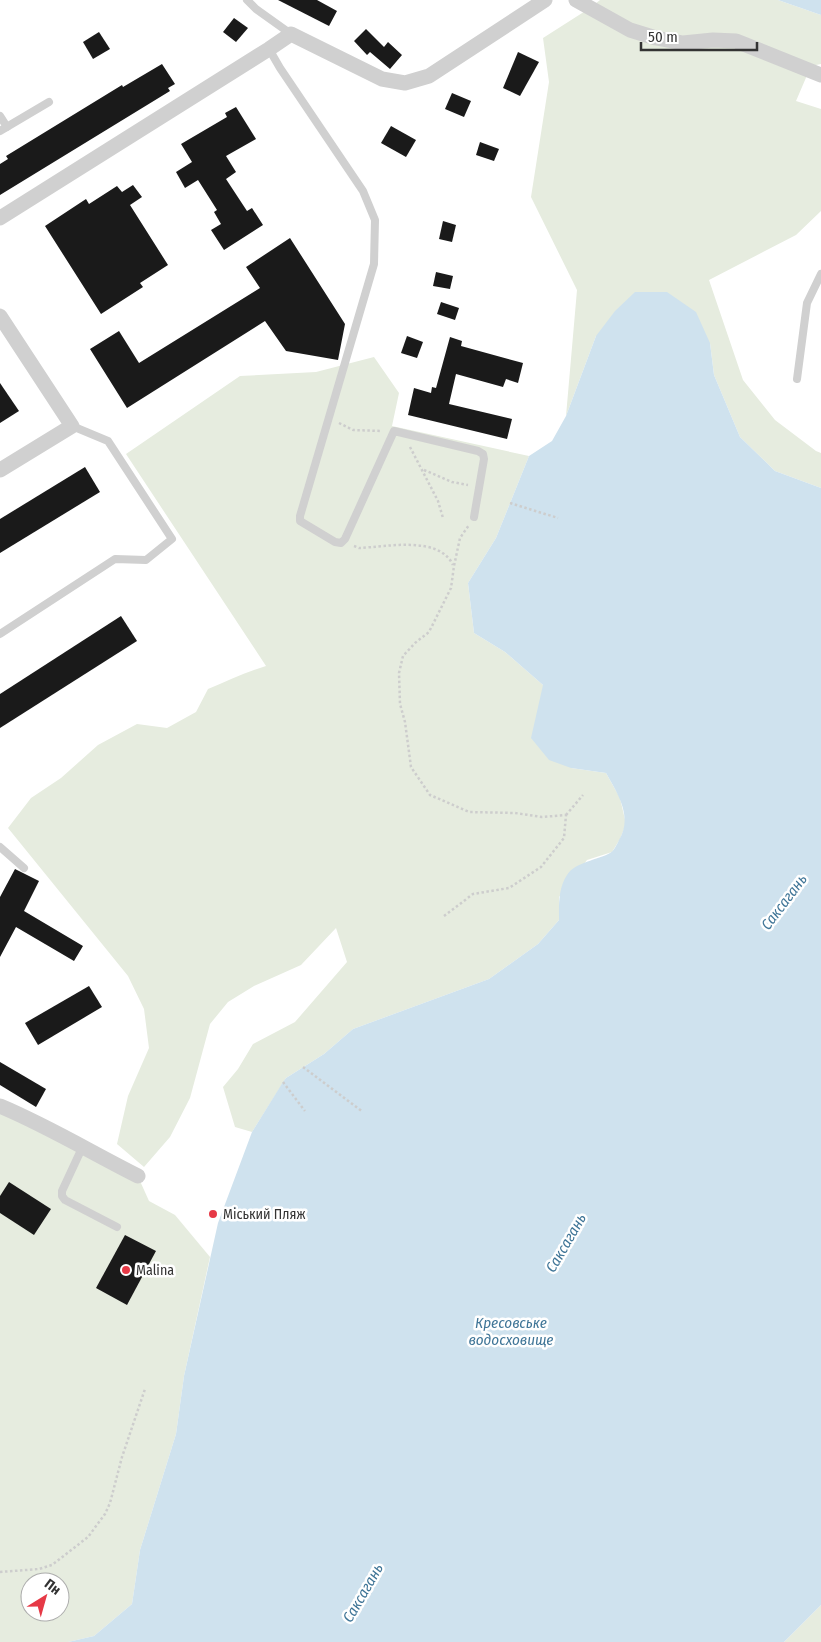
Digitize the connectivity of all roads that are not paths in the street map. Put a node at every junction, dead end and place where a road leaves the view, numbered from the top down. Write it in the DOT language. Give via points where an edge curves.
graph roads {
  1 [pos="247,0"];
  2 [pos="545,0"];
  3 [pos="576,0"];
  4 [pos="595,4"];
  5 [pos="291,34"];
  6 [pos="269,49"];
  7 [pos="821,75"];
  8 [pos="48,102"];
  9 [pos="0,116"];
  10 [pos="4,129"];
  11 [pos="0,218"];
  12 [pos="821,274"];
  13 [pos="0,316"];
  14 [pos="797,379"];
  15 [pos="72,426"];
  16 [pos="0,470"];
  17 [pos="474,517"];
  18 [pos="0,634"];
  19 [pos="0,847"];
  20 [pos="24,868"];
  21 [pos="0,1106"];
  22 [pos="82,1148"];
  23 [pos="138,1176"];
  24 [pos="116,1227"];
  1 -- 5 [label="lane"];
  2 -- 5 [label="street" via="429,76 405,83 382,79"];
  3 -- 4 [label="street"];
  4 -- 7 [label="street" via="630,30 683,44 736,41"];
  5 -- 6 [label="street"];
  6 -- 11 [label="street"];
  6 -- 17 [label="lane" via="363,191 375,220 374,264 300,521 341,543 394,431 482,454 484,459"];
  8 -- 10 [label="lane"];
  9 -- 10 [label="lane"];
  12 -- 14 [label="lane" via="807,303"];
  13 -- 15 [label="street"];
  15 -- 16 [label="street"];
  15 -- 18 [label="lane" via="108,440 172,539 146,560 115,559"];
  19 -- 20 [label="lane"];
  21 -- 22 [label="street" via="33,1120"];
  22 -- 23 [label="street"];
  22 -- 24 [label="lane" via="62,1196"];
}
